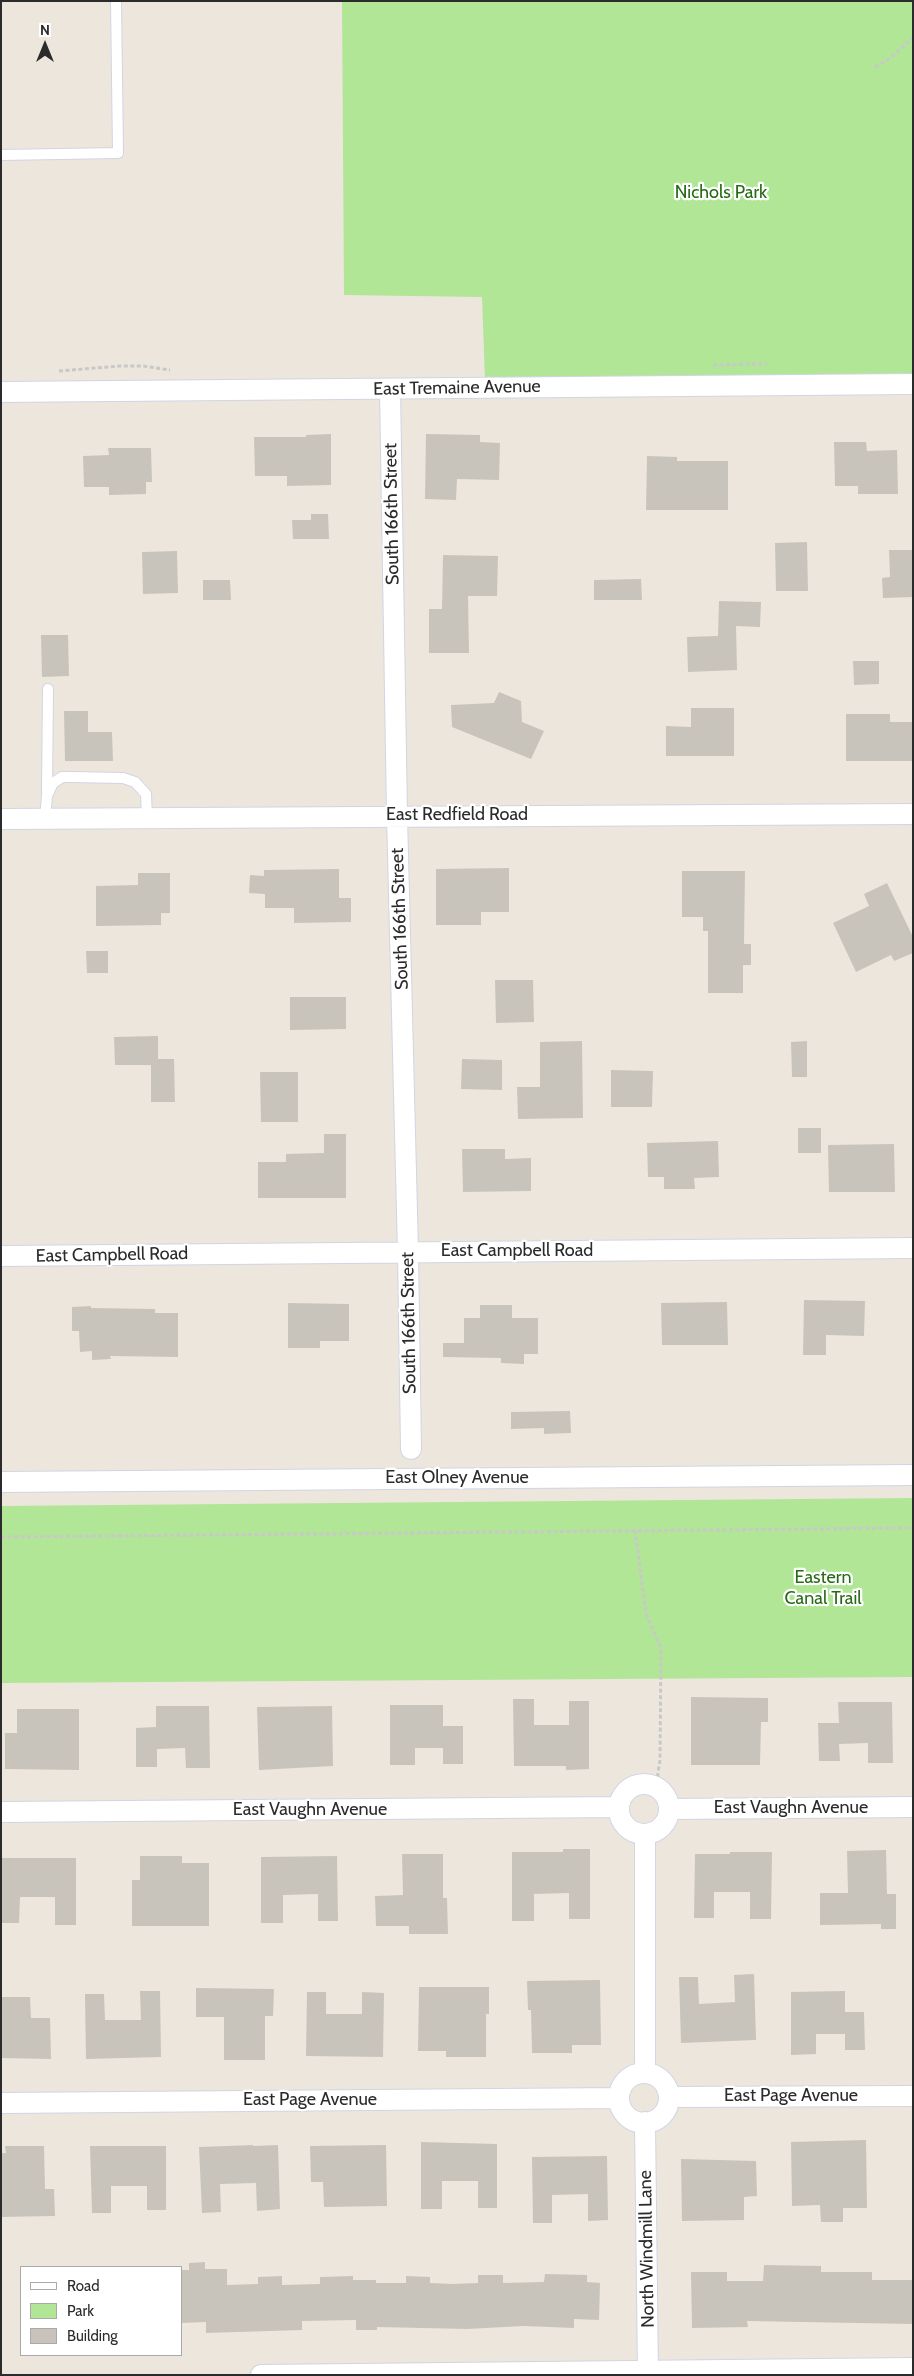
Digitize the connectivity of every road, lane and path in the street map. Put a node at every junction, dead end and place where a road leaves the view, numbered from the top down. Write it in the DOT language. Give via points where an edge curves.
graph roads {
  1 [pos="116,1"];
  2 [pos="913,38"];
  3 [pos="875,67"];
  4 [pos="1,155"];
  5 [pos="913,384"];
  6 [pos="390,388"];
  7 [pos="1,392"];
  8 [pos="48,689"];
  9 [pos="47,796"];
  10 [pos="913,814"];
  11 [pos="397,816"];
  12 [pos="147,818"];
  13 [pos="1,819"];
  14 [pos="46,819"];
  15 [pos="913,1248"];
  16 [pos="408,1252"];
  17 [pos="1,1256"];
  18 [pos="411,1448"];
  19 [pos="913,1474"];
  20 [pos="1,1482"];
  21 [pos="913,1528"];
  22 [pos="634,1530"];
  23 [pos="1,1537"];
  24 [pos="656,1787"];
  25 [pos="618,1807"];
  26 [pos="913,1807"];
  27 [pos="669,1809"];
  28 [pos="1,1812"];
  29 [pos="645,1834"];
  30 [pos="645,2073"];
  31 [pos="913,2096"];
  32 [pos="669,2097"];
  33 [pos="619,2098"];
  34 [pos="1,2103"];
  35 [pos="645,2122"];
  36 [pos="913,2368"];
  37 [pos="648,2373"];
  38 [pos="261,2375"];
  1 -- 4 [label="lane" via="118,153"];
  2 -- 3 [label="path"];
  5 -- 6 [label="street, East Tremaine Avenue"];
  6 -- 7 [label="street, East Tremaine Avenue"];
  6 -- 11 [label="street, South 166th Street"];
  8 -- 9 [label="lane"];
  9 -- 12 [label="lane" via="53,783 62,778 123,778 135,782 146,794"];
  9 -- 14 [label="lane"];
  10 -- 11 [label="street, East Redfield Road"];
  11 -- 12 [label="street, East Redfield Road"];
  11 -- 16 [label="street, South 166th Street"];
  12 -- 14 [label="street, East Redfield Road"];
  13 -- 14 [label="street, East Redfield Road"];
  15 -- 16 [label="street, East Campbell Road"];
  16 -- 17 [label="street, East Campbell Road"];
  16 -- 18 [label="street, South 166th Street"];
  19 -- 20 [label="street, East Olney Avenue"];
  21 -- 22 [label="path"];
  22 -- 23 [label="path"];
  22 -- 24 [label="path" via="646,1614 661,1648 660,1760"];
  24 -- 25 [label="street" via="648,1784 632,1787 620,1799"];
  24 -- 27 [label="street" via="665,1796"];
  25 -- 28 [label="street, East Vaughn Avenue"];
  25 -- 29 [label="street" via="626,1827"];
  26 -- 27 [label="street, East Vaughn Avenue"];
  27 -- 29 [label="street" via="665,1823"];
  29 -- 30 [label="street"];
  30 -- 32 [label="street" via="664,2083"];
  30 -- 33 [label="street" via="630,2078 620,2090"];
  31 -- 32 [label="street, East Page Avenue"];
  32 -- 35 [label="street" via="665,2112"];
  33 -- 34 [label="street, East Page Avenue"];
  33 -- 35 [label="street" via="624,2113"];
  35 -- 37 [label="street, North Windmill Lane"];
  36 -- 37 [label="street"];
  37 -- 38 [label="street"];
}
